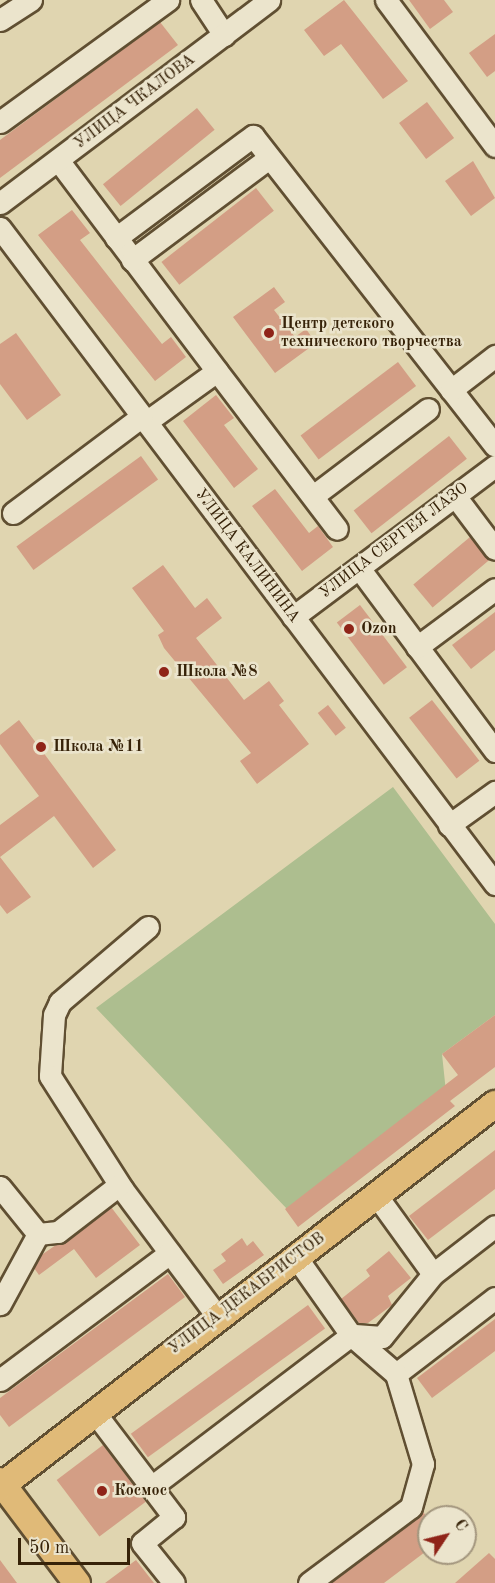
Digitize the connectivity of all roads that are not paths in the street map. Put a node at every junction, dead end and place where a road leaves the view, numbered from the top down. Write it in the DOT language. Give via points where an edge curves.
graph roads {
  1 [pos="31,0"];
  2 [pos="168,0"];
  3 [pos="201,0"];
  4 [pos="269,0"];
  5 [pos="386,0"];
  6 [pos="1,17"];
  7 [pos="224,34"];
  8 [pos="0,122"];
  9 [pos="495,146"];
  10 [pos="269,158"];
  11 [pos="58,160"];
  12 [pos="0,203"];
  13 [pos="0,228"];
  14 [pos="116,238"];
  15 [pos="132,260"];
  16 [pos="495,356"];
  17 [pos="217,371"];
  18 [pos="451,390"];
  19 [pos="428,409"];
  20 [pos="144,419"];
  21 [pos="495,446"];
  22 [pos="495,466"];
  23 [pos="313,496"];
  24 [pos="455,496"];
  25 [pos="13,513"];
  26 [pos="337,529"];
  27 [pos="495,549"];
  28 [pos="359,568"];
  29 [pos="495,589"];
  30 [pos="293,617"];
  31 [pos="417,646"];
  32 [pos="495,751"];
  33 [pos="495,792"];
  34 [pos="449,825"];
  35 [pos="495,884"];
  36 [pos="148,927"];
  37 [pos="495,1104"];
  38 [pos="119,1185"];
  39 [pos="0,1187"];
  40 [pos="376,1195"];
  41 [pos="495,1226"];
  42 [pos="38,1234"];
  43 [pos="170,1253"];
  44 [pos="296,1257"];
  45 [pos="433,1274"];
  46 [pos="495,1298"];
  47 [pos="0,1304"];
  48 [pos="217,1316"];
  49 [pos="351,1335"];
  50 [pos="396,1374"];
  51 [pos="0,1380"];
  52 [pos="94,1413"];
  53 [pos="1,1484"];
  54 [pos="151,1487"];
  55 [pos="77,1583"];
  56 [pos="174,1583"];
  57 [pos="309,1583"];
  1 -- 6 [label="street"];
  2 -- 8 [label="street"];
  3 -- 7 [label="street"];
  4 -- 7 [label="street, УЛИЦА ЧКАЛОВА"];
  5 -- 9 [label="street"];
  7 -- 11 [label="street, УЛИЦА ЧКАЛОВА"];
  10 -- 14 [label="street" via="253,136 234,146"];
  10 -- 15 [label="street"];
  10 -- 18 [label="street"];
  11 -- 12 [label="street, УЛИЦА ЧКАЛОВА"];
  11 -- 14 [label="street"];
  13 -- 20 [label="street, УЛИЦА КАЛИНИНА"];
  14 -- 15 [label="street"];
  15 -- 17 [label="street"];
  16 -- 18 [label="street"];
  17 -- 20 [label="street"];
  17 -- 23 [label="street"];
  18 -- 21 [label="street"];
  19 -- 23 [label="street"];
  20 -- 25 [label="street"];
  20 -- 30 [label="street, УЛИЦА КАЛИНИНА"];
  22 -- 24 [label="street, УЛИЦА СЕРГЕЯ ЛАЗО"];
  23 -- 26 [label="street"];
  24 -- 27 [label="street"];
  24 -- 28 [label="street, УЛИЦА СЕРГЕЯ ЛАЗО"];
  28 -- 30 [label="street, УЛИЦА СЕРГЕЯ ЛАЗО"];
  28 -- 31 [label="street"];
  29 -- 31 [label="street"];
  30 -- 34 [label="street, УЛИЦА КАЛИНИНА"];
  31 -- 32 [label="street"];
  33 -- 34 [label="street"];
  34 -- 35 [label="street, УЛИЦА КАЛИНИНА"];
  36 -- 38 [label="street" via="60,1002 54,1015 50,1076"];
  37 -- 40 [label="main road, УЛИЦА ДЕКАБРИСТОВ"];
  38 -- 42 [label="street" via="58,1232"];
  38 -- 43 [label="street"];
  39 -- 42 [label="street"];
  40 -- 44 [label="main road, УЛИЦА ДЕКАБРИСТОВ"];
  40 -- 45 [label="street"];
  41 -- 45 [label="street"];
  42 -- 47 [label="street"];
  43 -- 48 [label="street"];
  43 -- 51 [label="street"];
  44 -- 48 [label="main road, УЛИЦА ДЕКАБРИСТОВ"];
  44 -- 49 [label="street"];
  45 -- 49 [label="street" via="382,1337"];
  46 -- 50 [label="street"];
  48 -- 52 [label="main road, УЛИЦА ДЕКАБРИСТОВ"];
  49 -- 50 [label="street"];
  49 -- 54 [label="street"];
  50 -- 57 [label="street" via="423,1464 411,1507"];
  52 -- 53 [label="main road, УЛИЦА ДЕКАБРИСТОВ"];
  52 -- 54 [label="street"];
  53 -- 55 [label="main road"];
  54 -- 56 [label="street" via="174,1517 142,1543"];
}
